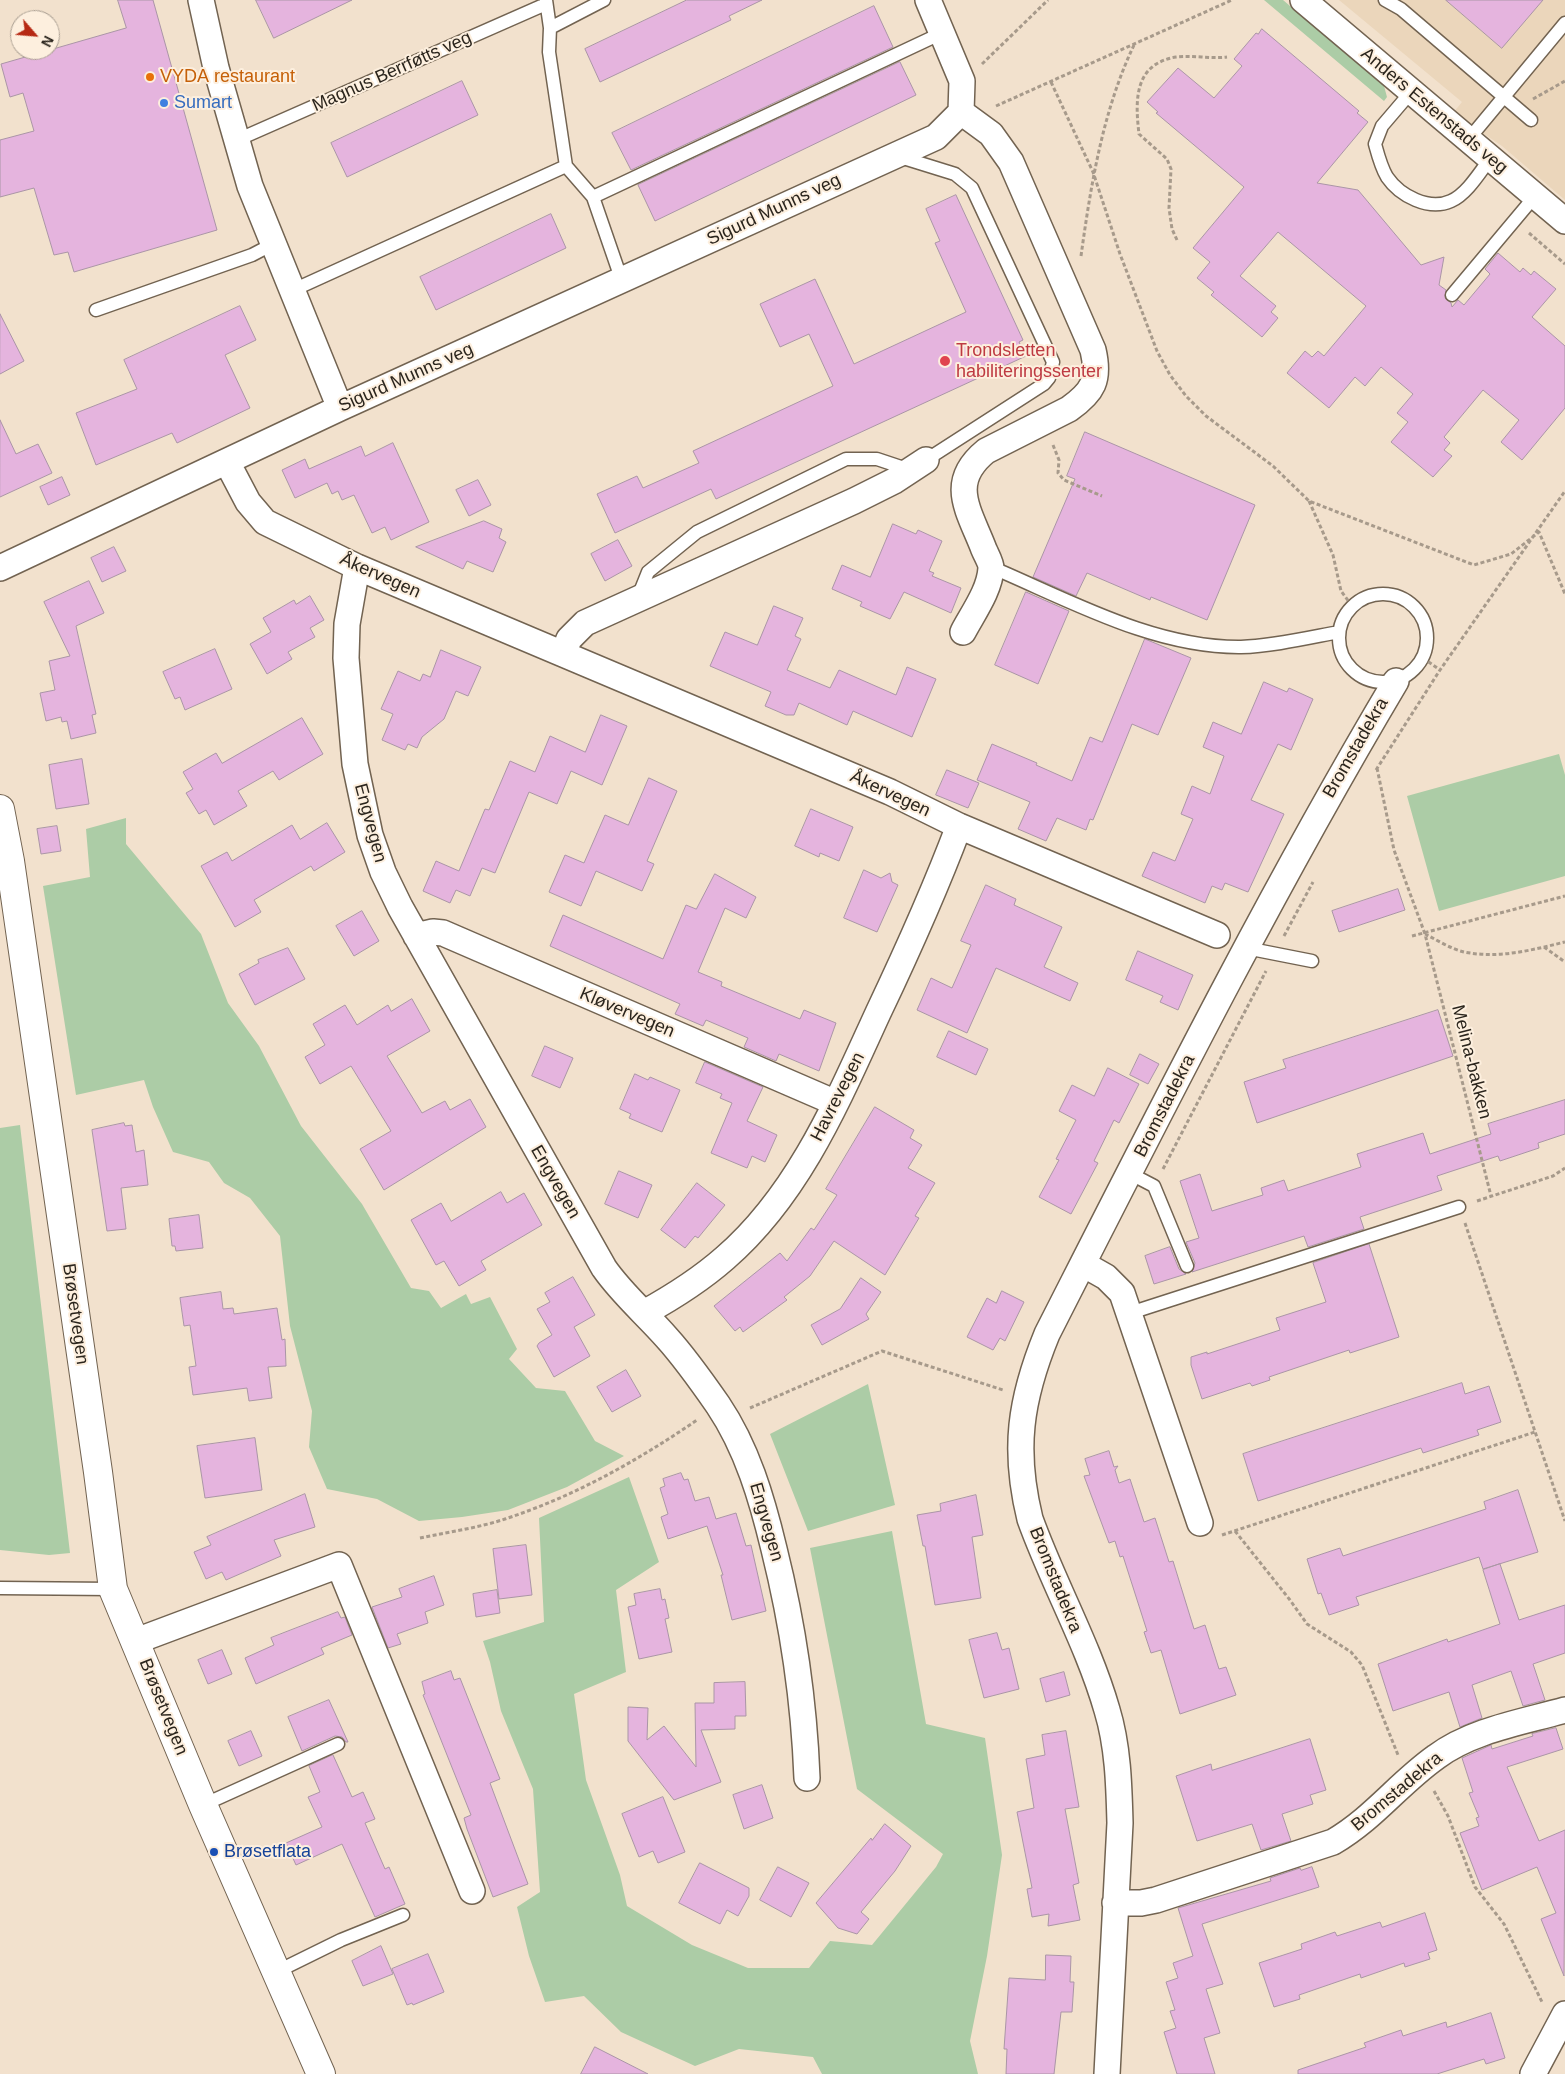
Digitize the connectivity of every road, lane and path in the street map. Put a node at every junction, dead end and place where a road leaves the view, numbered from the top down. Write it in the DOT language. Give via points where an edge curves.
graph roads {
  1 [pos="201,0"];
  2 [pos="604,0"];
  3 [pos="928,0"];
  4 [pos="1048,0"];
  5 [pos="1232,0"];
  6 [pos="1304,0"];
  7 [pos="1385,0"];
  8 [pos="546,2"];
  9 [pos="1565,23"];
  10 [pos="550,28"];
  11 [pos="942,33"];
  12 [pos="1135,42"];
  13 [pos="1227,57"];
  14 [pos="962,81"];
  15 [pos="1565,81"];
  16 [pos="1051,82"];
  17 [pos="1411,92"];
  18 [pos="1504,97"];
  19 [pos="1520,111"];
  20 [pos="961,112"];
  21 [pos="1531,120"];
  22 [pos="237,140"];
  23 [pos="1468,140"];
  24 [pos="893,155"];
  25 [pos="1490,159"];
  26 [pos="566,166"];
  27 [pos="1093,172"];
  28 [pos="1535,196"];
  29 [pos="592,197"];
  30 [pos="1565,221"];
  31 [pos="1177,240"];
  32 [pos="273,244"];
  33 [pos="1080,258"];
  34 [pos="622,281"];
  35 [pos="291,291"];
  36 [pos="1452,295"];
  37 [pos="96,310"];
  38 [pos="340,408"];
  39 [pos="1041,423"];
  40 [pos="227,462"];
  41 [pos="918,465"];
  42 [pos="1565,491"];
  43 [pos="1102,496"];
  44 [pos="1308,500"];
  45 [pos="1539,532"];
  46 [pos="357,567"];
  47 [pos="991,567"];
  48 [pos="0,568"];
  49 [pos="1565,594"];
  50 [pos="637,599"];
  51 [pos="1352,606"];
  52 [pos="963,632"];
  53 [pos="1339,632"];
  54 [pos="564,654"];
  55 [pos="1423,658"];
  56 [pos="1440,670"];
  57 [pos="1396,681"];
  58 [pos="1377,768"];
  59 [pos="1373,775"];
  60 [pos="0,809"];
  61 [pos="959,826"];
  62 [pos="1315,879"];
  63 [pos="1565,896"];
  64 [pos="1424,934"];
  65 [pos="1217,935"];
  66 [pos="416,936"];
  67 [pos="1412,936"];
  68 [pos="1565,942"];
  69 [pos="1543,947"];
  70 [pos="1246,948"];
  71 [pos="1275,954"];
  72 [pos="1312,961"];
  73 [pos="1565,962"];
  74 [pos="836,1103"];
  75 [pos="1565,1168"];
  76 [pos="1131,1174"];
  77 [pos="1154,1186"];
  78 [pos="1491,1196"];
  79 [pos="1459,1207"];
  80 [pos="1083,1264"];
  81 [pos="1187,1266"];
  82 [pos="1130,1312"];
  83 [pos="644,1313"];
  84 [pos="1025,1397"];
  85 [pos="722,1412"];
  86 [pos="1535,1432"];
  87 [pos="1565,1521"];
  88 [pos="1200,1523"];
  89 [pos="420,1538"];
  90 [pos="0,1588"];
  91 [pos="113,1589"];
  92 [pos="136,1641"];
  93 [pos="1565,1710"];
  94 [pos="338,1744"];
  95 [pos="807,1778"];
  96 [pos="204,1805"];
  97 [pos="472,1891"];
  98 [pos="1115,1903"];
  99 [pos="403,1915"];
  100 [pos="276,1972"];
  101 [pos="1565,2014"];
  102 [pos="321,2074"];
  103 [pos="1107,2074"];
  104 [pos="1533,2074"];
  1 -- 22 [label="street"];
  2 -- 10 [label="lane"];
  3 -- 11 [label="street"];
  4 -- 14 [label="path"];
  5 -- 12 [label="path"];
  6 -- 17 [label="street, Anders Estenstads veg"];
  7 -- 18 [label="lane" via="1401,9"];
  8 -- 10 [label="lane, Magnus Berrføtts veg"];
  8 -- 22 [label="lane, Magnus Berrføtts veg"];
  9 -- 18 [label="lane"];
  10 -- 26 [label="lane, Magnus Berrføtts veg" via="549,52"];
  11 -- 14 [label="street"];
  11 -- 29 [label="lane"];
  12 -- 16 [label="path"];
  12 -- 27 [label="path" via="1123,68"];
  13 -- 31 [label="path" via="1176,57 1146,71 1141,82 1137,113 1139,134 1166,159 1171,169 1168,208"];
  14 -- 20 [label="street"];
  15 -- 19 [label="path" via="1540,94"];
  16 -- 20 [label="path" via="984,110"];
  16 -- 27 [label="path"];
  17 -- 23 [label="street, Anders Estenstads veg"];
  17 -- 25 [label="lane" via="1382,126 1375,144 1388,177 1399,189 1414,200 1432,205 1451,201"];
  18 -- 19 [label="lane"];
  18 -- 23 [label="lane"];
  19 -- 21 [label="lane"];
  20 -- 24 [label="street, Sigurd Munns veg" via="936,137"];
  20 -- 39 [label="street" via="991,134 1011,162 1093,350 1096,375 1086,395 1069,409"];
  22 -- 32 [label="street" via="250,186"];
  23 -- 25 [label="street, Anders Estenstads veg"];
  24 -- 34 [label="street, Sigurd Munns veg"];
  24 -- 41 [label="lane" via="955,174 972,188 1053,362 1044,384"];
  25 -- 28 [label="street, Anders Estenstads veg"];
  26 -- 29 [label="lane"];
  26 -- 35 [label="lane"];
  27 -- 33 [label="path"];
  27 -- 44 [label="path" via="1120,254 1157,351 1170,375 1206,416 1273,466"];
  28 -- 30 [label="street, Anders Estenstads veg"];
  28 -- 36 [label="lane"];
  29 -- 34 [label="lane"];
  32 -- 35 [label="street"];
  32 -- 37 [label="lane" via="252,255"];
  34 -- 38 [label="street, Sigurd Munns veg"];
  35 -- 38 [label="street"];
  38 -- 40 [label="street, Sigurd Munns veg"];
  39 -- 43 [label="path" via="1054,448 1058,473 1064,480"];
  39 -- 47 [label="street" via="986,451 976,459 965,477 962,486 964,498"];
  40 -- 46 [label="street, Åkervegen" via="248,502 265,522"];
  40 -- 48 [label="street, Sigurd Munns veg"];
  41 -- 50 [label="street" via="854,501"];
  41 -- 50 [label="lane" via="877,459 846,459 697,532 648,572"];
  42 -- 45 [label="path"];
  44 -- 45 [label="path" via="1474,565 1511,554"];
  44 -- 51 [label="path" via="1333,555 1341,591"];
  45 -- 49 [label="path"];
  45 -- 56 [label="path"];
  46 -- 54 [label="street, Åkervegen"];
  46 -- 66 [label="street, Engvegen" via="347,624 346,658 355,764 363,808 380,862"];
  47 -- 52 [label="street" via="987,584"];
  47 -- 53 [label="lane" via="1124,623 1180,641 1240,647"];
  50 -- 54 [label="street" via="585,623 570,639"];
  51 -- 53 [label="lane" via="1343,618"];
  51 -- 55 [label="lane" via="1377,594 1404,598 1415,607 1425,625 1427,645"];
  53 -- 57 [label="lane, Bromstadekra" via="1339,647 1354,672 1367,680 1381,683"];
  54 -- 61 [label="street, Åkervegen" via="890,792"];
  55 -- 56 [label="path"];
  55 -- 57 [label="lane, Bromstadekra" via="1407,676"];
  56 -- 58 [label="path"];
  57 -- 70 [label="street, Bromstadekra" via="1328,796"];
  58 -- 59 [label="path"];
  58 -- 64 [label="path, Melina-bakken" via="1394,850"];
  60 -- 91 [label="street, Brøsetvegen"];
  61 -- 65 [label="street, Åkervegen"];
  61 -- 74 [label="street, Havrevegen" via="922,918"];
  62 -- 71 [label="path"];
  63 -- 64 [label="path"];
  64 -- 67 [label="path"];
  64 -- 69 [label="path" via="1462,952 1518,953"];
  64 -- 78 [label="path, Melina-bakken"];
  66 -- 74 [label="street, Kløvervegen" via="443,933"];
  66 -- 83 [label="street, Engvegen" via="604,1268"];
  68 -- 69 [label="path"];
  69 -- 73 [label="path"];
  70 -- 71 [label="lane"];
  70 -- 76 [label="street, Bromstadekra"];
  71 -- 72 [label="lane"];
  71 -- 77 [label="path"];
  74 -- 83 [label="street, Havrevegen" via="794,1176 759,1224 726,1258 697,1281"];
  75 -- 78 [label="path" via="1553,1176"];
  76 -- 77 [label="lane"];
  76 -- 80 [label="street, Bromstadekra"];
  77 -- 81 [label="lane"];
  78 -- 79 [label="path"];
  79 -- 82 [label="lane"];
  79 -- 86 [label="path"];
  80 -- 82 [label="street" via="1115,1283"];
  80 -- 84 [label="street, Bromstadekra" via="1047,1334"];
  82 -- 88 [label="street"];
  83 -- 85 [label="street, Engvegen" via="692,1368"];
  84 -- 85 [label="path" via="882,1351"];
  84 -- 98 [label="street, Bromstadekra" via="1020,1462 1028,1510 1041,1549 1097,1680 1115,1749 1120,1823"];
  85 -- 89 [label="path" via="572,1495 504,1520"];
  85 -- 95 [label="street, Engvegen" via="754,1478 789,1611 805,1725"];
  86 -- 87 [label="path"];
  86 -- 88 [label="path" via="1221,1535 1208,1532"];
  90 -- 91 [label="lane"];
  91 -- 92 [label="street, Brøsetvegen"];
  92 -- 96 [label="street, Brøsetvegen"];
  92 -- 97 [label="street" via="339,1565"];
  93 -- 98 [label="street, Bromstadekra" via="1455,1745 1416,1772 1360,1825 1333,1842 1156,1900"];
  94 -- 96 [label="lane"];
  96 -- 100 [label="street, Brøsetvegen"];
  98 -- 103 [label="street, Bromstadekra"];
  99 -- 100 [label="lane"];
  100 -- 102 [label="street, Brøsetvegen"];
  101 -- 104 [label="street"];
}
